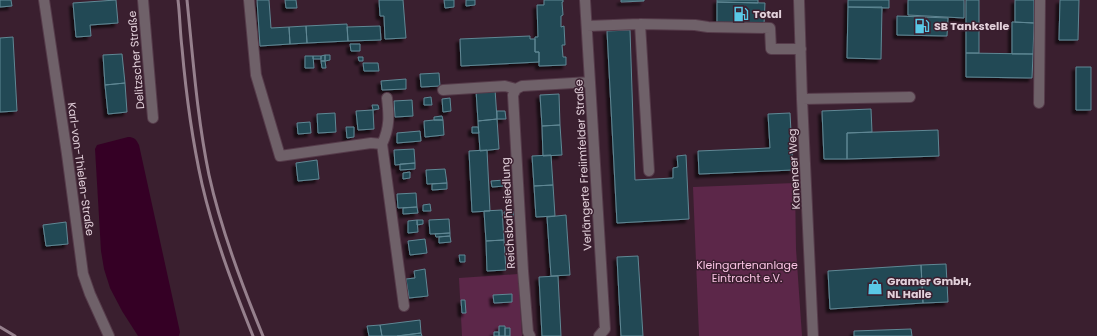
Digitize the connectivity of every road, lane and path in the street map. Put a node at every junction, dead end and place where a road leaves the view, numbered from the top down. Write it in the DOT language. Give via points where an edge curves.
graph roads {
  1 [pos="44,0"];
  2 [pos="143,0"];
  3 [pos="249,0"];
  4 [pos="585,0"];
  5 [pos="799,0"];
  6 [pos="1040,0"];
  7 [pos="640,24"];
  8 [pos="587,26"];
  9 [pos="801,49"];
  10 [pos="590,82"];
  11 [pos="516,89"];
  12 [pos="443,90"];
  13 [pos="910,97"];
  14 [pos="387,98"];
  15 [pos="802,99"];
  16 [pos="1039,103"];
  17 [pos="153,118"];
  18 [pos="382,144"];
  19 [pos="649,171"];
  20 [pos="404,306"];
  21 [pos="602,333"];
  22 [pos="109,336"];
  23 [pos="530,336"];
  24 [pos="813,336"];
  1 -- 22 [label="street, Karl-von-Thielen-Straße" via="83,274"];
  2 -- 17 [label="street, Delitzscher Straße"];
  3 -- 18 [label="street" via="254,66 280,156 371,143"];
  4 -- 8 [label="street, Verlängerte Freiimfelder Straße"];
  5 -- 9 [label="street, Kanenaer Weg"];
  6 -- 16 [label="street"];
  7 -- 8 [label="street"];
  7 -- 9 [label="street" via="770,28 771,49"];
  7 -- 19 [label="street"];
  8 -- 10 [label="street, Verlängerte Freiimfelder Straße"];
  9 -- 15 [label="street, Kanenaer Weg"];
  10 -- 11 [label="street" via="522,86"];
  10 -- 21 [label="street, Verlängerte Freiimfelder Straße"];
  11 -- 12 [label="street" via="505,86"];
  11 -- 23 [label="street, Reichsbahnsiedlung" via="513,95 523,272"];
  13 -- 15 [label="street"];
  14 -- 18 [label="street" via="389,117"];
  15 -- 24 [label="street, Kanenaer Weg"];
  18 -- 20 [label="street"];
}
